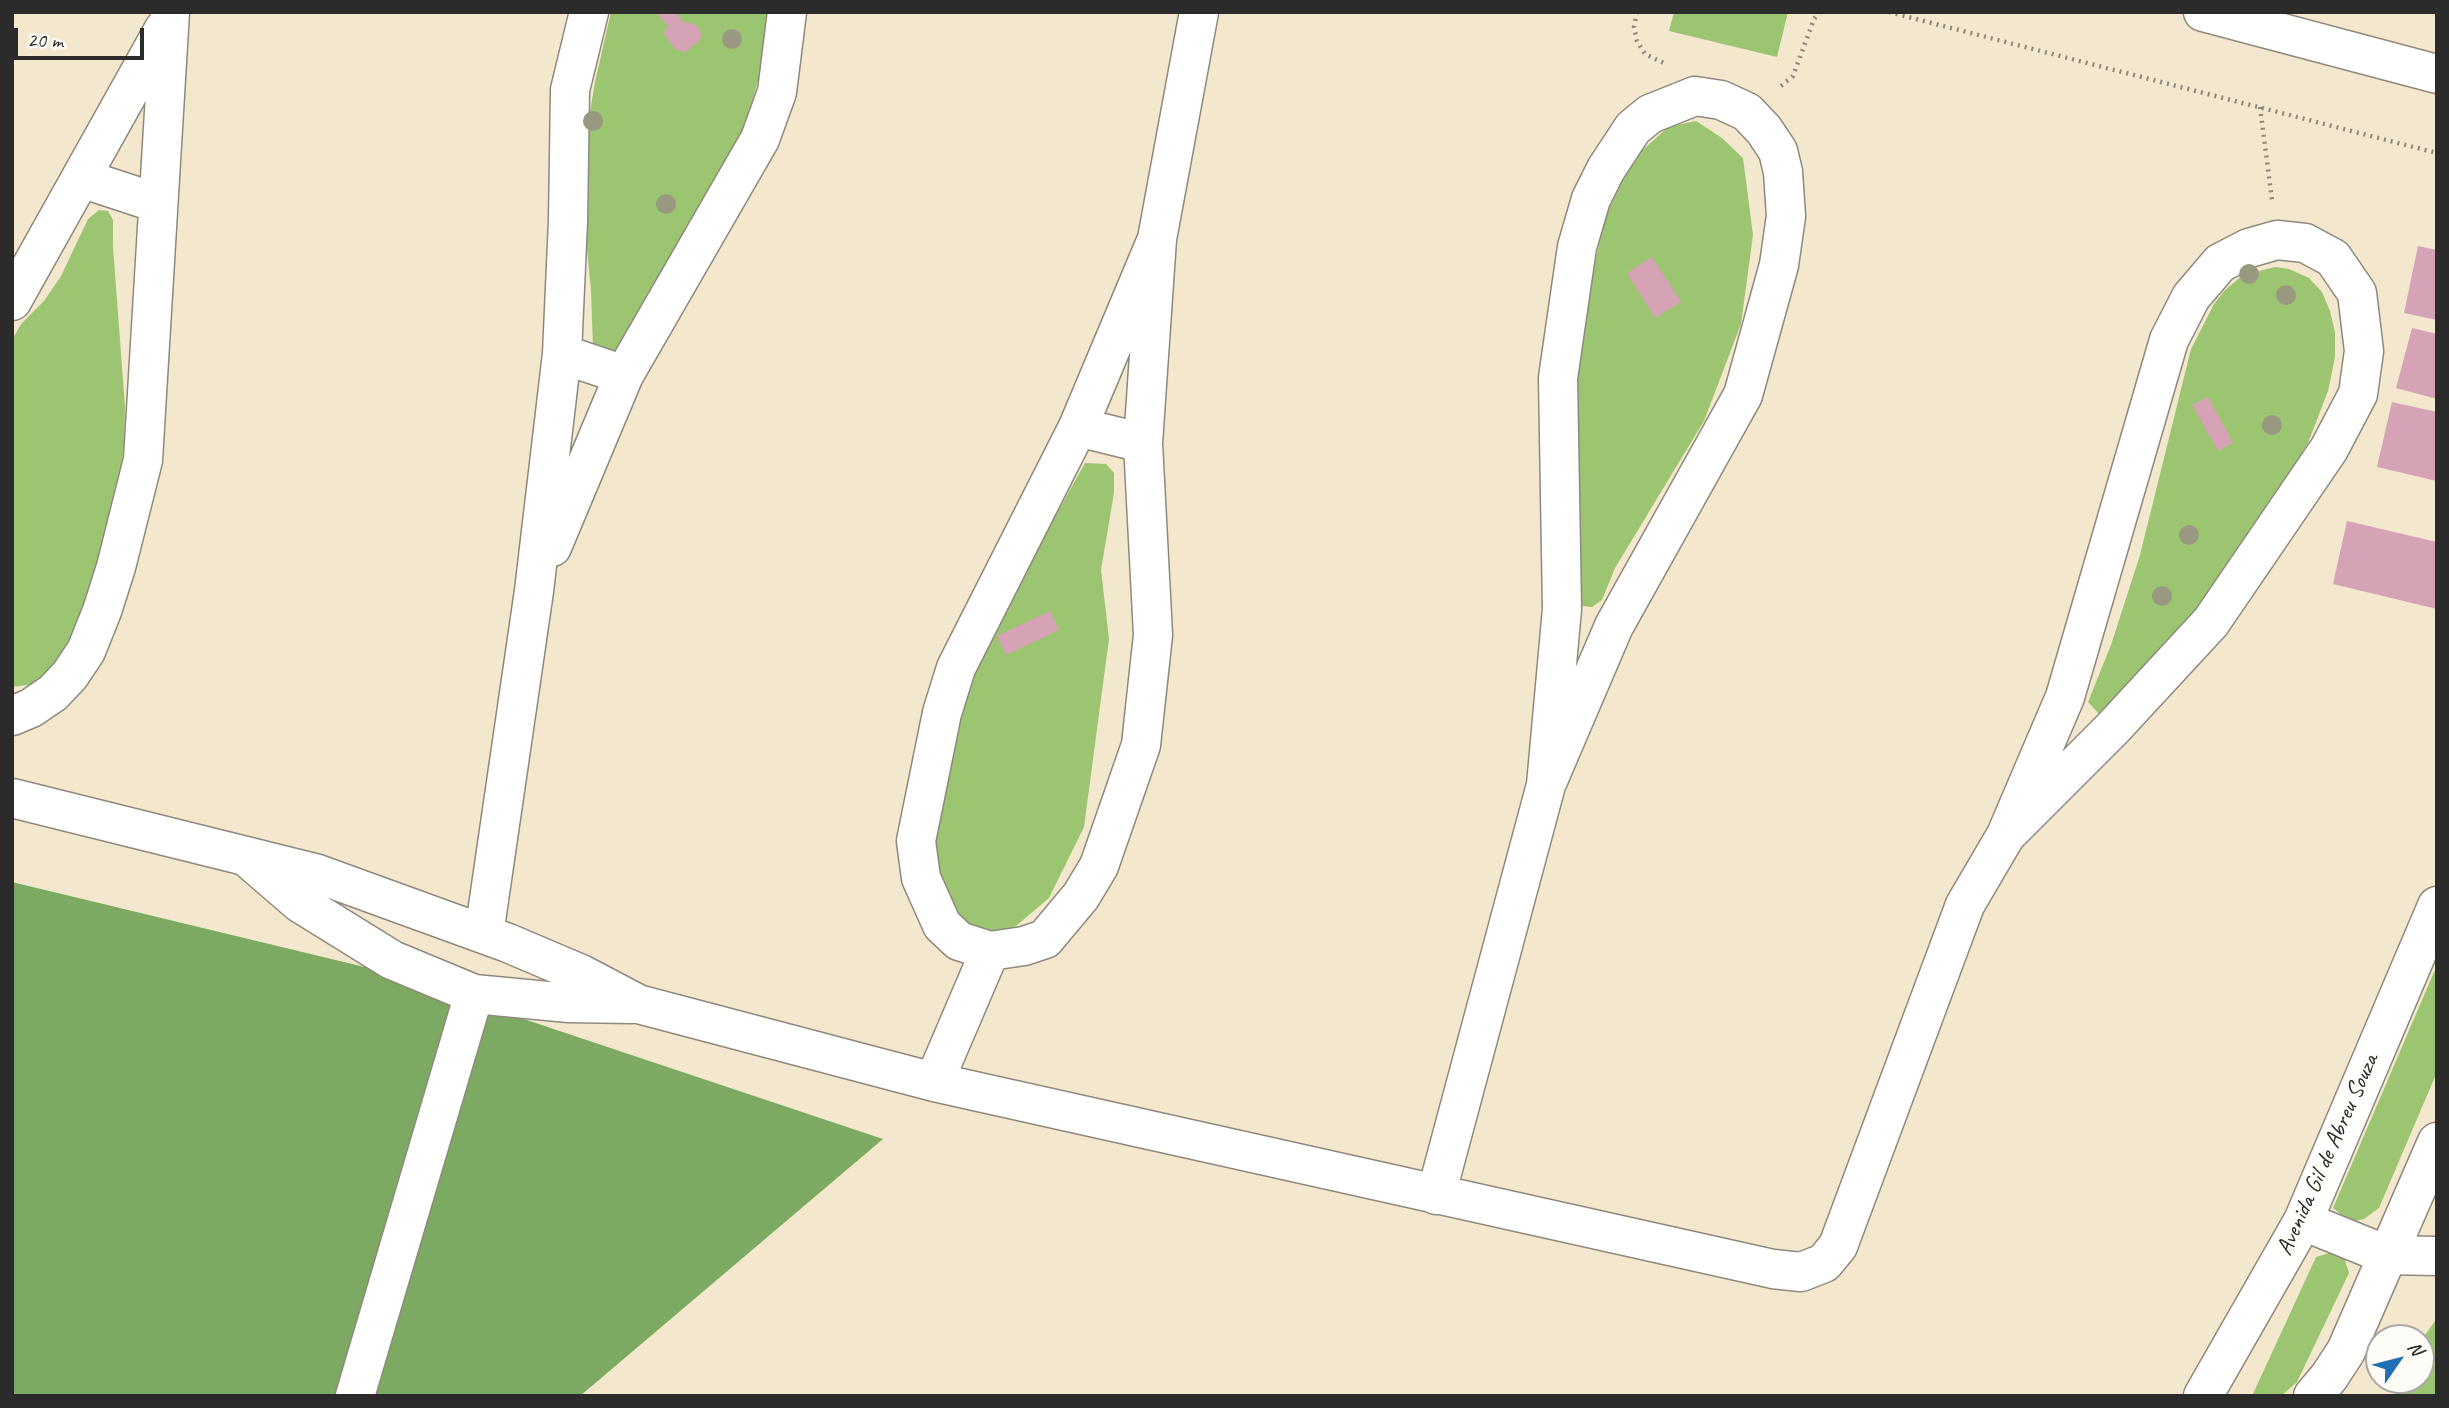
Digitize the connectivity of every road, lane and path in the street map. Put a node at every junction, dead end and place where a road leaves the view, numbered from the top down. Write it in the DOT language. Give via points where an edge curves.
graph roads {
  1 [pos="589,12"];
  2 [pos="787,12"];
  3 [pos="1199,12"];
  4 [pos="1889,12"];
  5 [pos="2203,12"];
  6 [pos="169,16"];
  7 [pos="2437,74"];
  8 [pos="2260,107"];
  9 [pos="2437,153"];
  10 [pos="81,177"];
  11 [pos="157,203"];
  12 [pos="1157,239"];
  13 [pos="2277,240"];
  14 [pos="12,302"];
  15 [pos="562,354"];
  16 [pos="624,375"];
  17 [pos="1078,427"];
  18 [pos="1143,443"];
  19 [pos="534,591"];
  20 [pos="1562,609"];
  21 [pos="1614,626"];
  22 [pos="2065,697"];
  23 [pos="12,716"];
  24 [pos="2113,728"];
  25 [pos="1546,785"];
  26 [pos="12,798"];
  27 [pos="2006,835"];
  28 [pos="246,857"];
  29 [pos="2437,906"];
  30 [pos="484,933"];
  31 [pos="990,951"];
  32 [pos="474,994"];
  33 [pos="638,1004"];
  34 [pos="934,1082"];
  35 [pos="2437,1142"];
  36 [pos="2426,1193"];
  37 [pos="1436,1195"];
  38 [pos="2303,1222"];
  39 [pos="2418,1259"];
  40 [pos="355,1396"];
  41 [pos="2203,1396"];
  42 [pos="2313,1396"];
  1 -- 15 [label="street" via="570,90"];
  2 -- 16 [label="street" via="776,92 760,139"];
  3 -- 12 [label="street"];
  4 -- 8 [label="path"];
  5 -- 7 [label="street"];
  6 -- 10 [label="street"];
  6 -- 11 [label="street"];
  8 -- 9 [label="path"];
  8 -- 13 [label="path"];
  10 -- 11 [label="street"];
  10 -- 14 [label="street"];
  11 -- 23 [label="street" via="143,460 116,567 86,651 71,675 53,693"];
  12 -- 17 [label="street"];
  12 -- 18 [label="street"];
  13 -- 22 [label="street" via="2220,263 2191,297 2169,340"];
  13 -- 24 [label="street" via="2305,243 2333,258 2357,293 2364,351 2358,394 2329,449 2211,622"];
  15 -- 16 [label="street"];
  15 -- 19 [label="street"];
  16 -- 19 [label="street"];
  17 -- 18 [label="street"];
  17 -- 31 [label="street" via="956,668 942,713 916,841 920,878 943,925 959,941"];
  18 -- 31 [label="street" via="1153,635 1141,745 1099,866 1081,895 1045,940"];
  19 -- 30 [label="street"];
  20 -- 21 [label="street"];
  20 -- 21 [label="street" via="1558,378 1577,247 1591,199 1633,128 1650,114 1695,96 1721,100 1747,112 1778,151 1786,216 1779,265 1743,395"];
  20 -- 25 [label="street"];
  21 -- 25 [label="street"];
  22 -- 24 [label="street"];
  22 -- 27 [label="street"];
  24 -- 27 [label="street"];
  25 -- 37 [label="street"];
  26 -- 28 [label="street"];
  27 -- 37 [label="street" via="1965,905 1838,1246 1824,1263 1801,1272 1773,1269"];
  28 -- 30 [label="street" via="318,874"];
  28 -- 32 [label="street" via="300,903 392,960"];
  29 -- 38 [label="street, Avenida Gil de Abreu Souza"];
  30 -- 32 [label="street" via="457,940 450,959"];
  30 -- 33 [label="street"];
  31 -- 34 [label="street"];
  32 -- 33 [label="street"];
  32 -- 40 [label="street"];
  33 -- 34 [label="street"];
  34 -- 37 [label="street"];
  35 -- 36 [label="street"];
  36 -- 39 [label="street"];
  38 -- 39 [label="street"];
  38 -- 41 [label="street, Avenida Gil de Abreu Souza"];
  39 -- 42 [label="street"];
}
